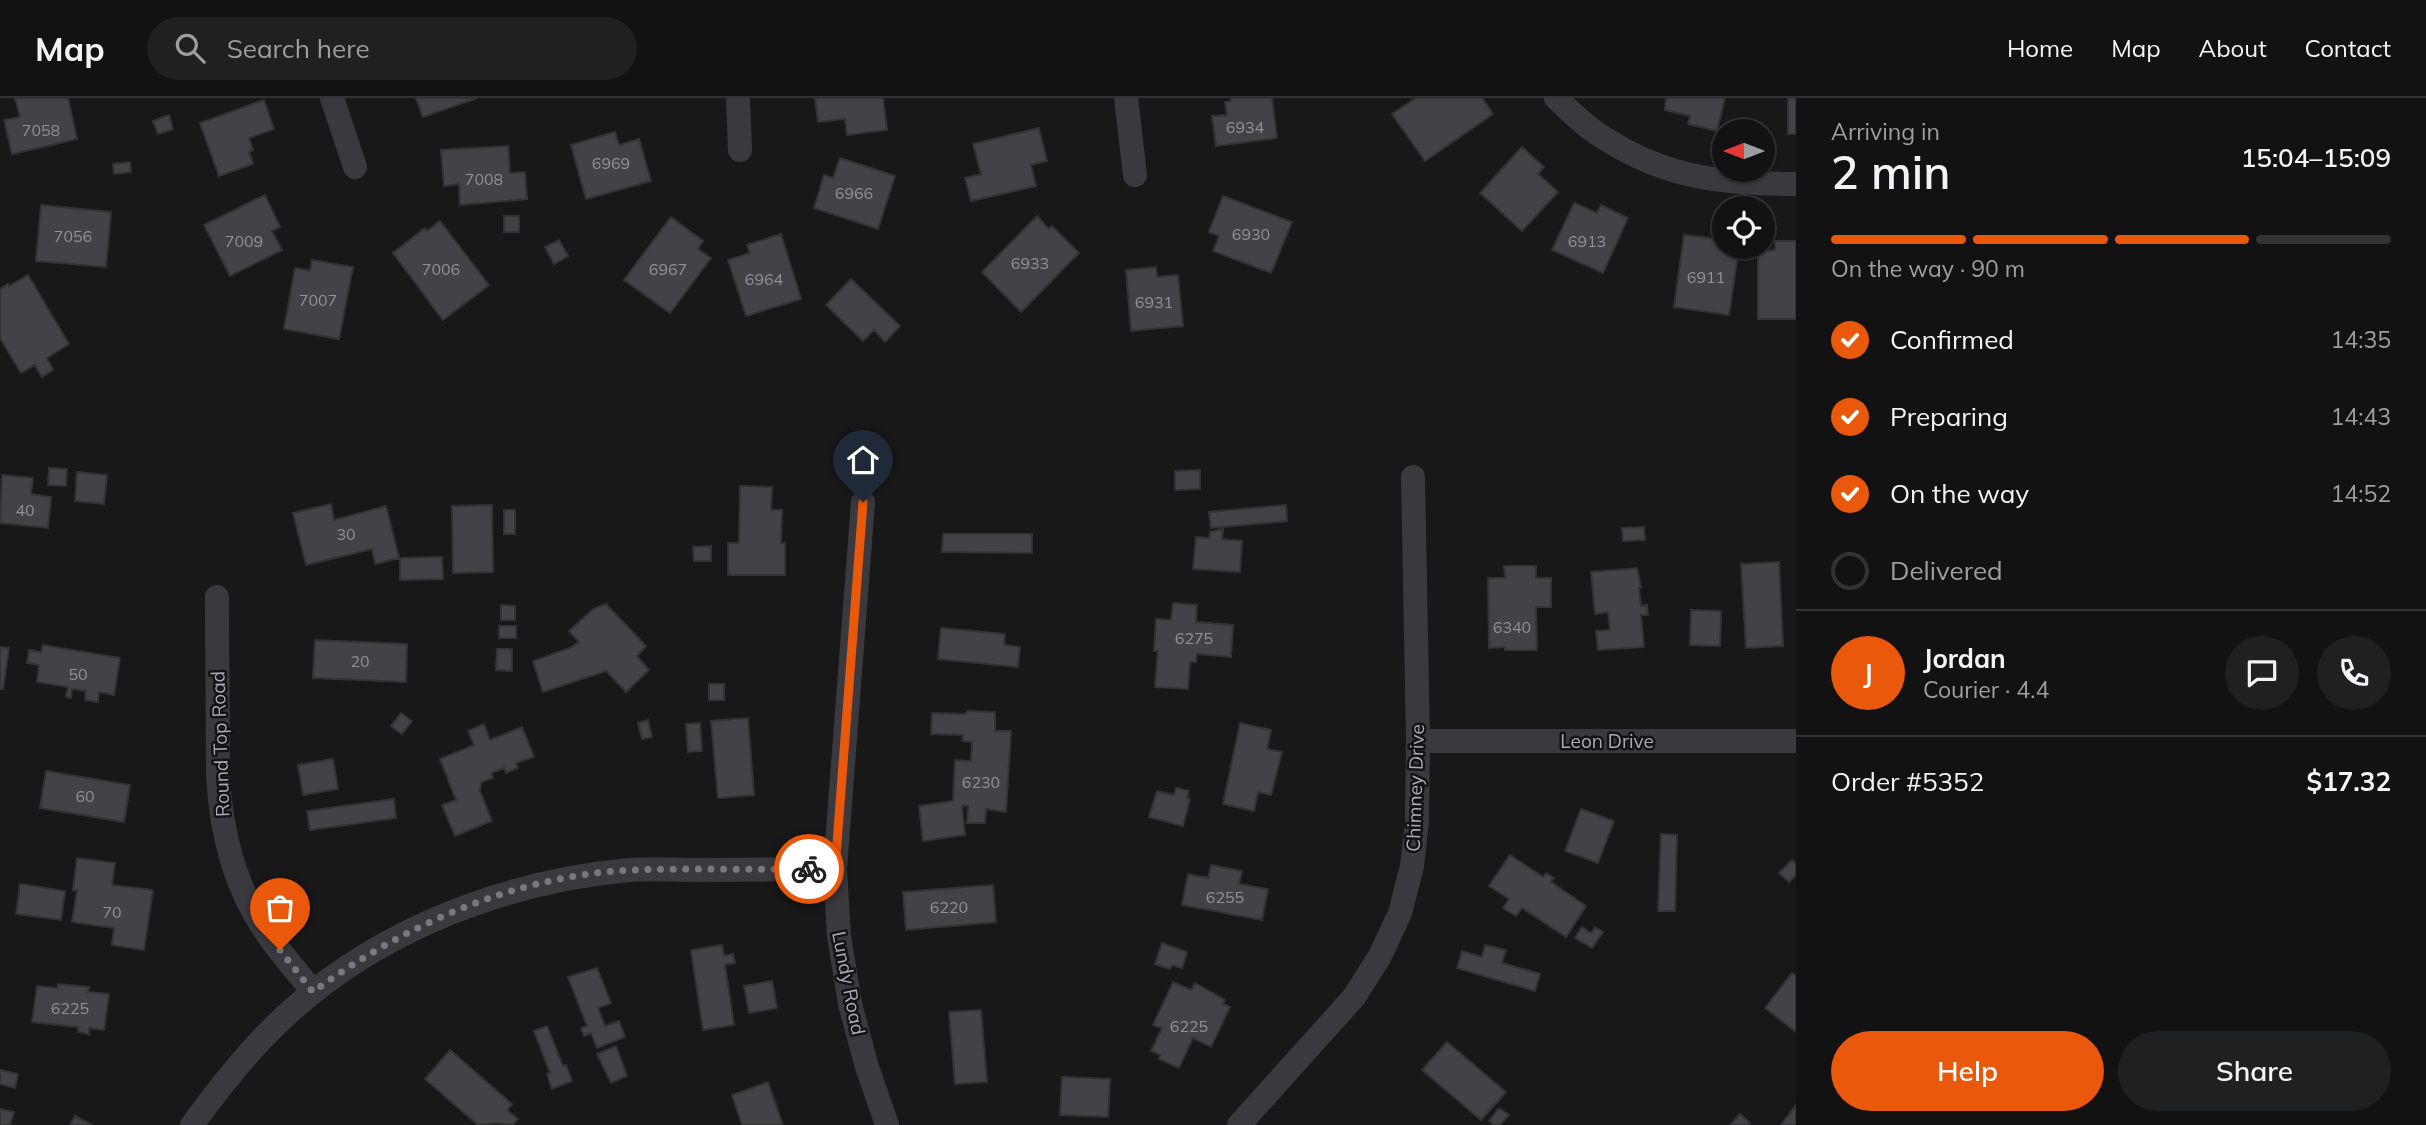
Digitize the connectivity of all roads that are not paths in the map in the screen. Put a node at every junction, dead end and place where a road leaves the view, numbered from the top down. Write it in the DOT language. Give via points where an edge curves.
graph roads {
  1 [pos="332,98"];
  2 [pos="738,98"];
  3 [pos="1126,98"];
  4 [pos="1556,98"];
  5 [pos="740,150"];
  6 [pos="355,167"];
  7 [pos="1135,175"];
  8 [pos="1796,184"];
  9 [pos="1413,477"];
  10 [pos="863,502"];
  11 [pos="217,597"];
  12 [pos="1418,741"];
  13 [pos="1796,741"];
  14 [pos="835,869"];
  15 [pos="313,992"];
  16 [pos="192,1125"];
  17 [pos="887,1125"];
  18 [pos="1239,1125"];
  1 -- 6 [label="street"];
  2 -- 5 [label="street"];
  3 -- 7 [label="street"];
  4 -- 8 [label="street" via="1591,129 1664,169 1707,180"];
  9 -- 12 [label="street, Chimney Drive"];
  10 -- 14 [label="street, Lundy Road"];
  11 -- 15 [label="street, Round Top Road" via="219,806 227,849 263,928"];
  12 -- 13 [label="street, Leon Drive"];
  12 -- 18 [label="street, Chimney Drive" via="1412,866 1400,913 1380,956 1354,997"];
  14 -- 15 [label="street" via="631,870 564,878 444,914 385,944"];
  14 -- 17 [label="street, Lundy Road" via="850,1004"];
  15 -- 16 [label="street" via="256,1045"];
}
